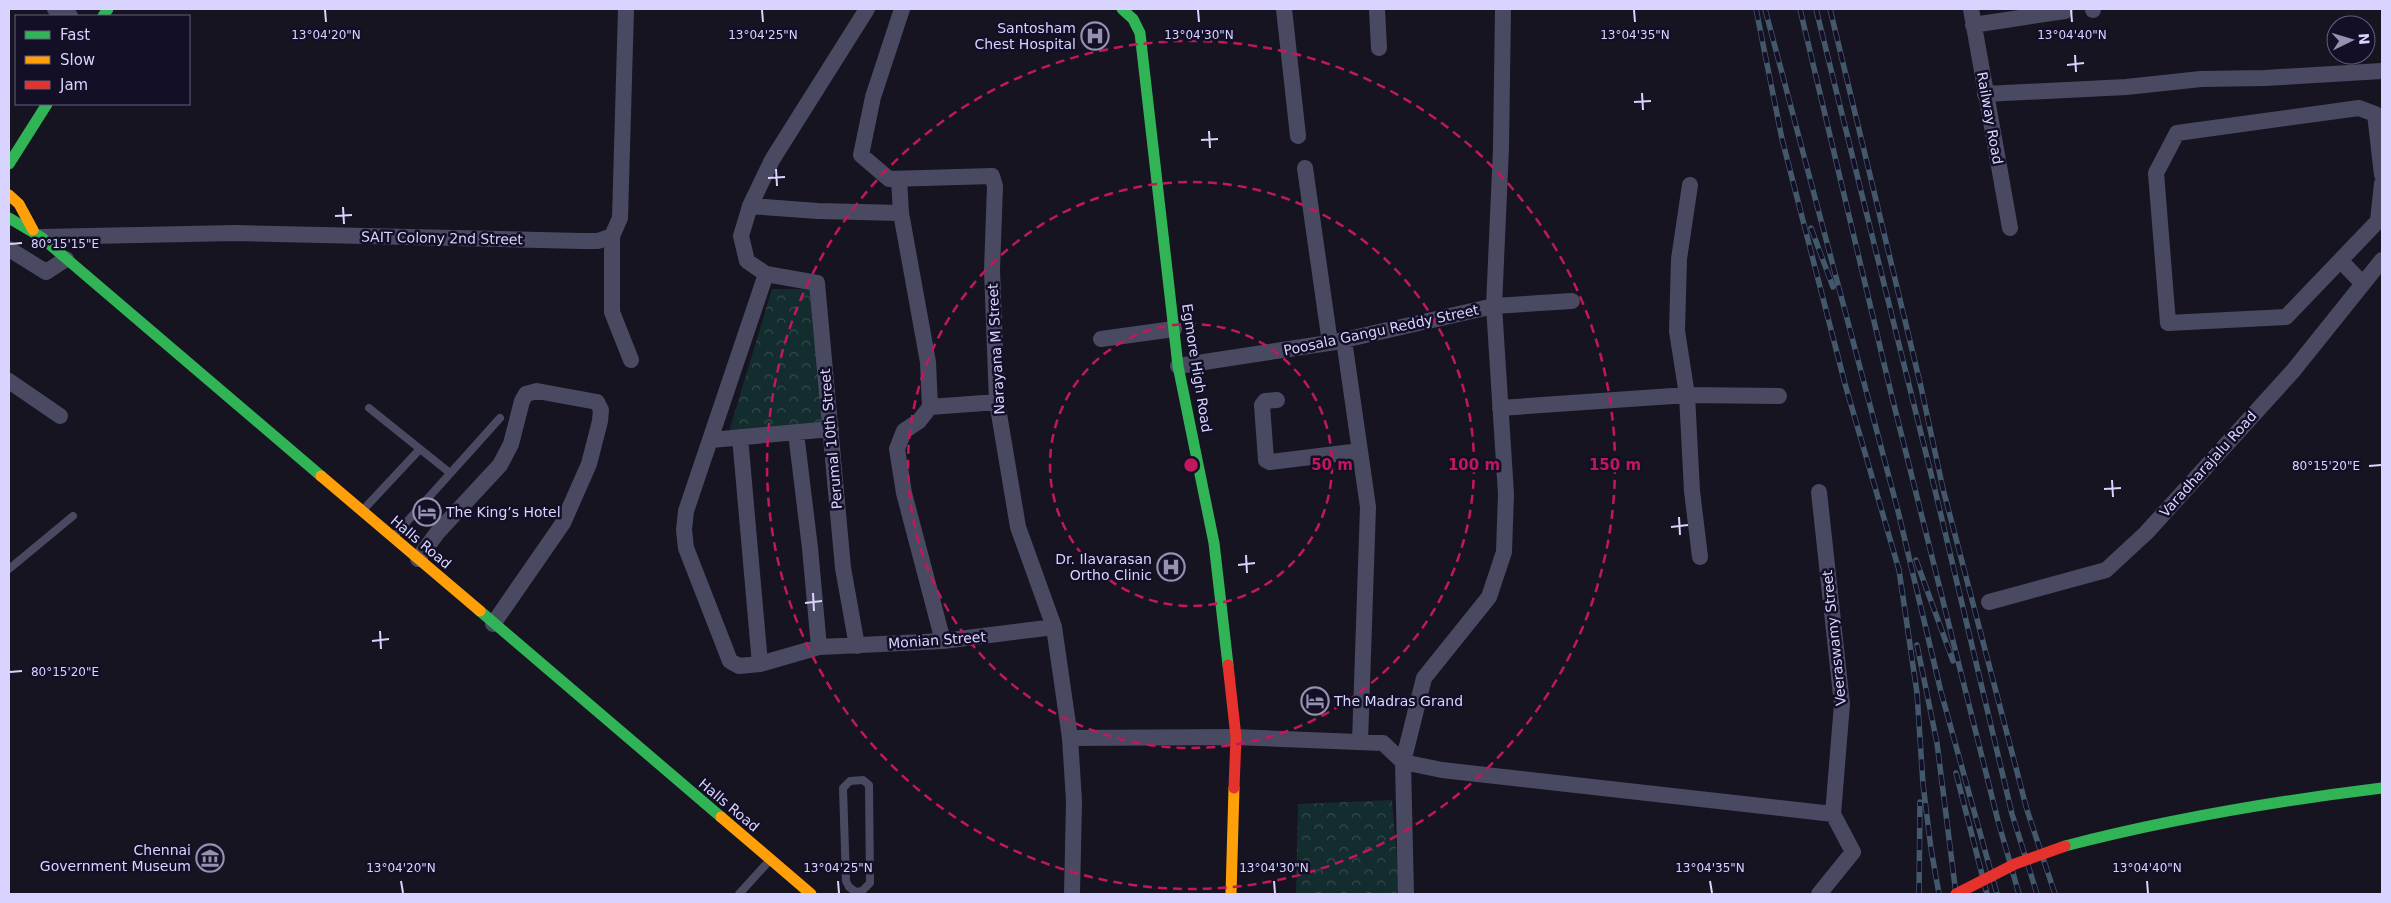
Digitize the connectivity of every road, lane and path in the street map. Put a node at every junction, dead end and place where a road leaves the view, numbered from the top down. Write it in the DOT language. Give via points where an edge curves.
graph roads {
  1 [pos="55,9"];
  2 [pos="626,9"];
  3 [pos="867,9"];
  4 [pos="902,9"];
  5 [pos="1122,9"];
  6 [pos="1284,9"];
  7 [pos="1378,9"];
  8 [pos="1503,9"];
  9 [pos="2065,11"];
  10 [pos="68,15"];
  11 [pos="1972,17"];
  12 [pos="1380,48"];
  13 [pos="2382,71"];
  14 [pos="1985,94"];
  15 [pos="46,105"];
  16 [pos="1298,136"];
  17 [pos="9,164"];
  18 [pos="1305,168"];
  19 [pos="2382,175"];
  20 [pos="899,180"];
  21 [pos="2382,183"];
  22 [pos="1690,185"];
  23 [pos="9,195"];
  24 [pos="750,206"];
  25 [pos="901,213"];
  26 [pos="9,218"];
  27 [pos="9,224"];
  28 [pos="2010,228"];
  29 [pos="37,233"];
  30 [pos="612,236"];
  31 [pos="9,249"];
  32 [pos="66,259"];
  33 [pos="2382,260"];
  34 [pos="2341,261"];
  35 [pos="766,274"];
  36 [pos="2363,284"];
  37 [pos="1572,301"];
  38 [pos="1494,306"];
  39 [pos="1174,329"];
  40 [pos="1101,338"];
  41 [pos="1337,341"];
  42 [pos="631,360"];
  43 [pos="1178,366"];
  44 [pos="9,381"];
  45 [pos="1687,395"];
  46 [pos="1779,396"];
  47 [pos="1277,400"];
  48 [pos="997,402"];
  49 [pos="930,407"];
  50 [pos="369,408"];
  51 [pos="1500,408"];
  52 [pos="60,416"];
  53 [pos="500,418"];
  54 [pos="831,429"];
  55 [pos="796,433"];
  56 [pos="740,437"];
  57 [pos="711,440"];
  58 [pos="420,449"];
  59 [pos="1360,451"];
  60 [pos="450,473"];
  61 [pos="1819,492"];
  62 [pos="362,511"];
  63 [pos="73,516"];
  64 [pos="393,538"];
  65 [pos="1700,558"];
  66 [pos="418,559"];
  67 [pos="9,569"];
  68 [pos="1989,602"];
  69 [pos="493,624"];
  70 [pos="1054,628"];
  71 [pos="943,641"];
  72 [pos="856,646"];
  73 [pos="819,647"];
  74 [pos="760,664"];
  75 [pos="1236,737"];
  76 [pos="1070,738"];
  77 [pos="1360,742"];
  78 [pos="1403,762"];
  79 [pos="2382,788"];
  80 [pos="1833,814"];
  81 [pos="771,860"];
  82 [pos="852,893"];
  83 [pos="739,894"];
  84 [pos="811,894"];
  85 [pos="1072,894"];
  86 [pos="1231,894"];
  87 [pos="1406,894"];
  88 [pos="1819,894"];
  89 [pos="1956,894"];
  1 -- 10 [label="street"];
  2 -- 30 [label="street" via="620,218"];
  3 -- 24 [label="street" via="772,160"];
  4 -- 20 [label="street, Narayana M Street" via="873,97 861,155 889,179"];
  5 -- 39 [label="main road, Egmore High Road" via="1133,19 1140,33"];
  6 -- 16 [label="street"];
  7 -- 12 [label="street"];
  8 -- 38 [label="street"];
  9 -- 11 [label="street"];
  11 -- 14 [label="street, Railway Road"];
  13 -- 14 [label="street"];
  14 -- 28 [label="street, Railway Road"];
  15 -- 17 [label="main road"];
  18 -- 41 [label="street"];
  19 -- 34 [label="street" via="2374,114 2359,108 2177,133 2156,173 2168,323 2286,317"];
  20 -- 25 [label="street"];
  20 -- 48 [label="street, Narayana M Street" via="992,176 995,186 992,270"];
  21 -- 34 [label="street" via="2378,221"];
  22 -- 45 [label="street" via="1679,259 1677,331"];
  23 -- 29 [label="main road" via="19,204"];
  24 -- 25 [label="street"];
  24 -- 35 [label="street" via="741,236 748,261"];
  25 -- 49 [label="street" via="928,362"];
  26 -- 29 [label="main road, Halls Road"];
  27 -- 29 [label="main road"];
  29 -- 30 [label="street, SAIT Colony 2nd Street" via="235,233 590,241"];
  29 -- 32 [label="main road, Halls Road"];
  30 -- 42 [label="street" via="612,312"];
  31 -- 32 [label="street" via="46,272"];
  32 -- 62 [label="main road, Halls Road"];
  33 -- 36 [label="street, Varadharajalu Road"];
  34 -- 36 [label="street"];
  35 -- 54 [label="street, Perumal 10th Street" via="817,283"];
  35 -- 57 [label="street, Monian Street"];
  36 -- 68 [label="street, Varadharajalu Road" via="2293,371 2146,533 2106,570"];
  37 -- 38 [label="street, Poosala Gangu Reddy Street"];
  38 -- 41 [label="street, Poosala Gangu Reddy Street"];
  38 -- 51 [label="street"];
  39 -- 40 [label="street"];
  39 -- 43 [label="main road, Egmore High Road"];
  41 -- 43 [label="street, Poosala Gangu Reddy Street"];
  41 -- 59 [label="street"];
  43 -- 75 [label="main road, Egmore High Road" via="1214,543"];
  44 -- 52 [label="street"];
  45 -- 46 [label="street"];
  45 -- 51 [label="street"];
  45 -- 65 [label="street" via="1692,491"];
  47 -- 59 [label="street" via="1265,401 1262,406 1266,460"];
  48 -- 49 [label="street"];
  48 -- 70 [label="street, Narayana M Street" via="1018,527"];
  49 -- 71 [label="street" via="919,421 904,431 897,449 904,493"];
  50 -- 58 [label="lane"];
  51 -- 78 [label="street" via="1506,494 1504,552 1489,598 1424,678"];
  53 -- 60 [label="lane"];
  54 -- 55 [label="street"];
  54 -- 72 [label="street, Perumal 10th Street" via="843,568"];
  55 -- 56 [label="street"];
  55 -- 73 [label="street"];
  56 -- 57 [label="street"];
  56 -- 74 [label="street"];
  57 -- 74 [label="street, Monian Street" via="686,511 686,548 730,660 739,666"];
  58 -- 60 [label="lane"];
  58 -- 62 [label="lane"];
  59 -- 77 [label="street" via="1368,507"];
  60 -- 64 [label="lane"];
  61 -- 80 [label="street, Veeraswamy Street" via="1842,704"];
  62 -- 64 [label="main road, Halls Road"];
  63 -- 67 [label="lane"];
  64 -- 66 [label="main road, Halls Road"];
  66 -- 69 [label="main road, Halls Road"];
  66 -- 69 [label="street" via="443,525 500,465 511,444 526,394 537,391 597,402 601,410 600,421 589,464 563,523"];
  69 -- 81 [label="main road, Halls Road"];
  70 -- 71 [label="street, Monian Street"];
  70 -- 76 [label="street, Narayana M Street"];
  71 -- 72 [label="street, Monian Street"];
  72 -- 73 [label="street, Monian Street"];
  73 -- 74 [label="street, Monian Street"];
  75 -- 76 [label="street"];
  75 -- 77 [label="street"];
  75 -- 86 [label="main road, Egmore High Road"];
  76 -- 85 [label="street, Narayana M Street" via="1074,801"];
  77 -- 78 [label="street" via="1383,743"];
  78 -- 80 [label="street" via="1442,770"];
  78 -- 87 [label="street"];
  79 -- 89 [label="main road, bridge" via="2308,796 2124,830 2015,864"];
  80 -- 88 [label="street" via="1853,852"];
  81 -- 83 [label="lane"];
  81 -- 84 [label="main road, Halls Road"];
  82 -- 82 [label="lane" via="846,881 843,788 850,780 863,780 869,785 870,883 862,891"];
}
